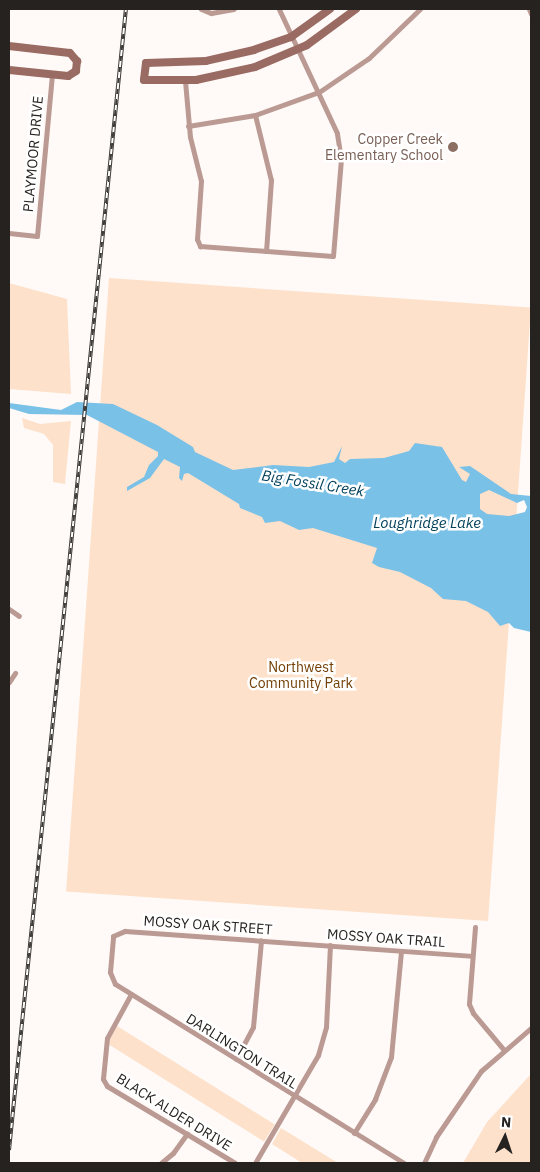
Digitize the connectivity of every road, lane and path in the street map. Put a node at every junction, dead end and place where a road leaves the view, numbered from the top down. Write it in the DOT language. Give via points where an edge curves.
graph roads {
  1 [pos="201,9"];
  2 [pos="234,9"];
  3 [pos="279,9"];
  4 [pos="330,9"];
  5 [pos="356,9"];
  6 [pos="420,9"];
  7 [pos="529,9"];
  8 [pos="531,14"];
  9 [pos="291,37"];
  10 [pos="9,46"];
  11 [pos="298,50"];
  12 [pos="9,70"];
  13 [pos="52,74"];
  14 [pos="185,81"];
  15 [pos="319,92"];
  16 [pos="255,115"];
  17 [pos="188,126"];
  18 [pos="9,233"];
  19 [pos="266,251"];
  20 [pos="9,609"];
  21 [pos="19,616"];
  22 [pos="15,673"];
  23 [pos="9,682"];
  24 [pos="475,927"];
  25 [pos="117,933"];
  26 [pos="261,940"];
  27 [pos="298,943"];
  28 [pos="330,946"];
  29 [pos="401,951"];
  30 [pos="472,956"];
  31 [pos="131,994"];
  32 [pos="531,1028"];
  33 [pos="504,1050"];
  34 [pos="236,1059"];
  35 [pos="296,1098"];
  36 [pos="354,1133"];
  37 [pos="187,1134"];
  38 [pos="161,1163"];
  39 [pos="235,1163"];
  40 [pos="255,1163"];
  41 [pos="404,1163"];
  42 [pos="424,1163"];
  1 -- 2 [label="street" via="211,14"];
  3 -- 9 [label="street"];
  4 -- 9 [label="street"];
  5 -- 11 [label="street" via="329,32"];
  6 -- 15 [label="street" via="369,58"];
  7 -- 8 [label="street"];
  9 -- 11 [label="street"];
  9 -- 14 [label="street" via="229,58 188,63 146,62 144,80"];
  10 -- 13 [label="street" via="70,52 76,56 74,74"];
  11 -- 14 [label="street" via="232,74"];
  11 -- 15 [label="street"];
  12 -- 13 [label="street"];
  13 -- 18 [label="street, PLAYMOOR DRIVE" via="37,236"];
  14 -- 17 [label="street"];
  15 -- 16 [label="street"];
  15 -- 19 [label="street" via="334,121 341,159 333,256"];
  16 -- 17 [label="street"];
  16 -- 19 [label="street" via="271,180"];
  17 -- 19 [label="street" via="201,181 197,239 200,246"];
  20 -- 21 [label="street"];
  22 -- 23 [label="street"];
  24 -- 30 [label="street"];
  25 -- 26 [label="street, MOSSY OAK STREET"];
  25 -- 31 [label="street, DARLINGTON TRAIL" via="113,936 111,979"];
  26 -- 27 [label="street, MOSSY OAK STREET"];
  26 -- 34 [label="street" via="253,1027"];
  27 -- 28 [label="street, MOSSY OAK TRAIL"];
  28 -- 29 [label="street, MOSSY OAK TRAIL"];
  28 -- 35 [label="street" via="326,1027 318,1056"];
  29 -- 30 [label="street, MOSSY OAK TRAIL"];
  29 -- 36 [label="street" via="391,1057 375,1099"];
  30 -- 33 [label="street" via="469,1004 473,1014"];
  31 -- 34 [label="street, DARLINGTON TRAIL"];
  31 -- 37 [label="street, BLACK ALDER DRIVE" via="109,1030 103,1079 107,1086"];
  32 -- 33 [label="street"];
  33 -- 42 [label="street" via="481,1071 462,1096"];
  34 -- 35 [label="street, DARLINGTON TRAIL"];
  35 -- 36 [label="street, DARLINGTON TRAIL"];
  35 -- 40 [label="street"];
  36 -- 41 [label="street, DARLINGTON TRAIL"];
  37 -- 38 [label="street" via="173,1154"];
  37 -- 39 [label="street, BLACK ALDER DRIVE"];
}
